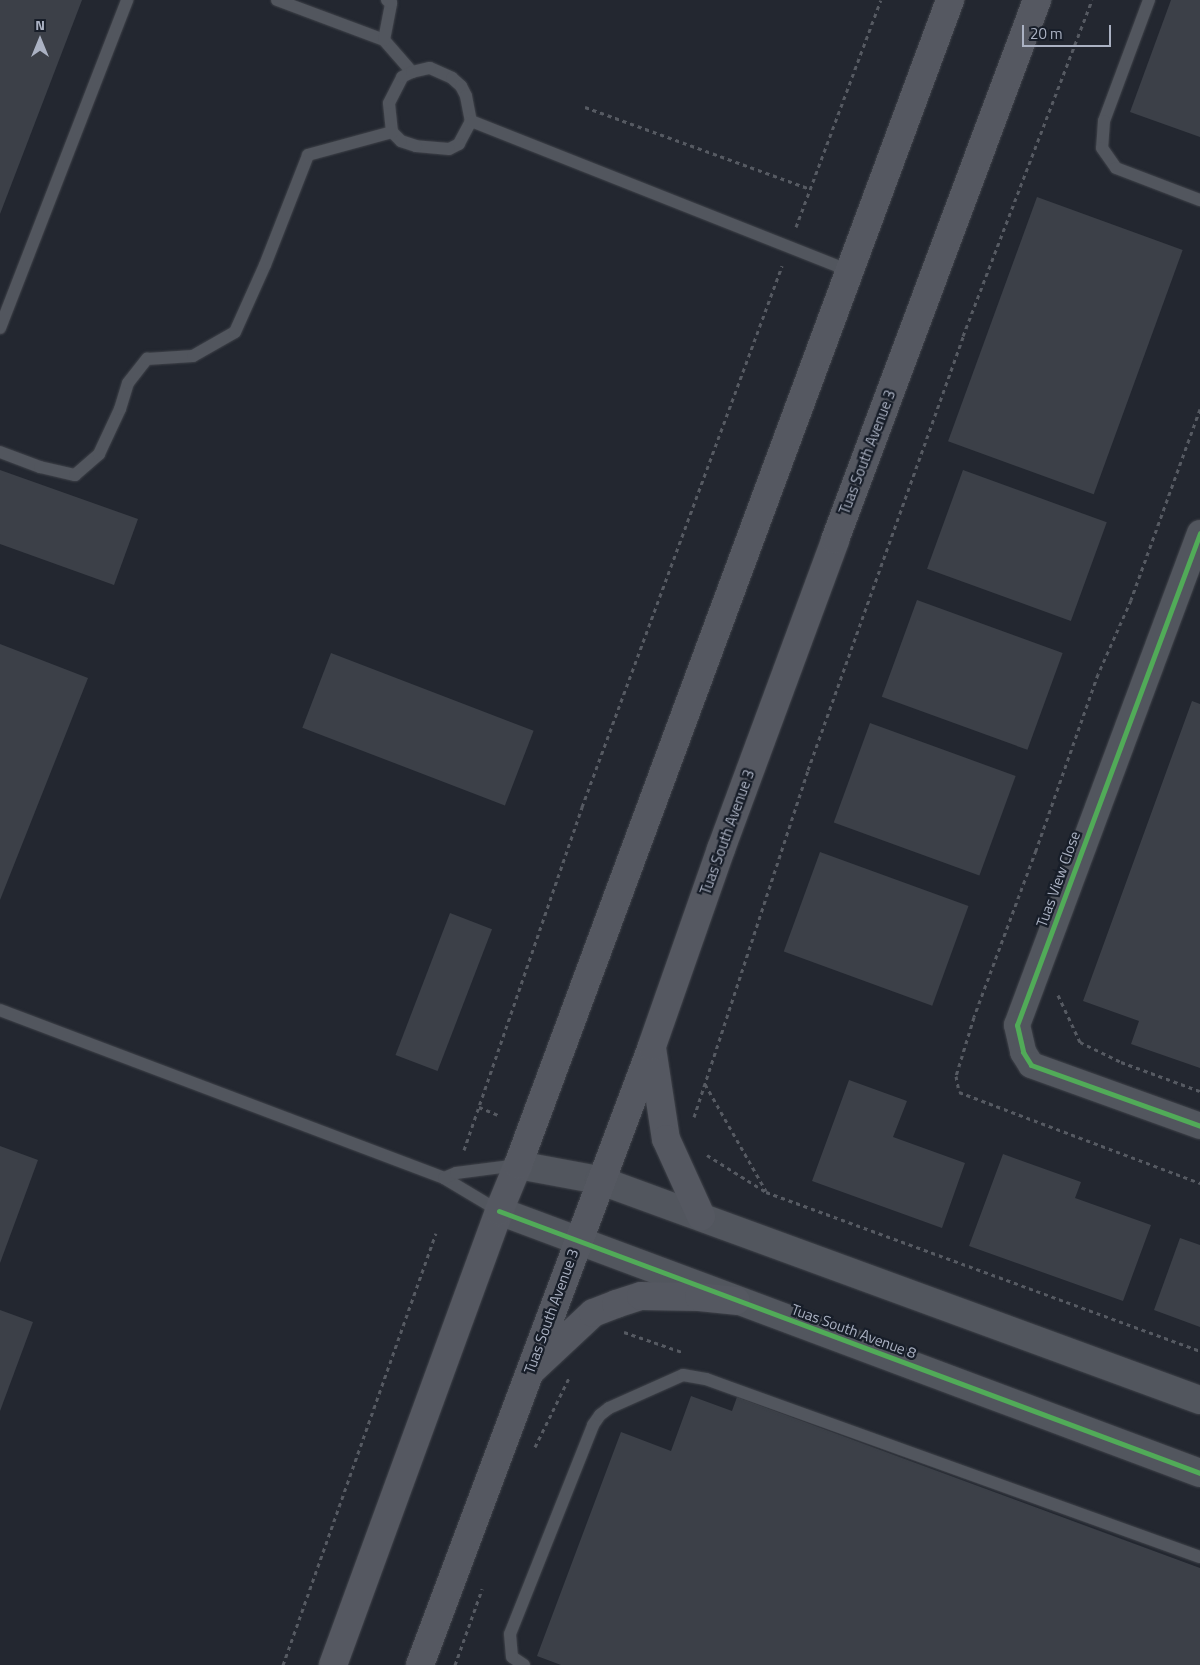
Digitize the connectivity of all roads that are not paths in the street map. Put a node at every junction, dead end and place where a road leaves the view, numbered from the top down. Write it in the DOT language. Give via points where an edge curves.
graph roads {
  1 [pos="127,0"];
  2 [pos="277,0"];
  3 [pos="387,0"];
  4 [pos="950,0"];
  5 [pos="1037,0"];
  6 [pos="1149,0"];
  7 [pos="384,40"];
  8 [pos="412,72"];
  9 [pos="471,121"];
  10 [pos="392,132"];
  11 [pos="1200,200"];
  12 [pos="850,271"];
  13 [pos="0,328"];
  14 [pos="0,452"];
  15 [pos="1200,533"];
  16 [pos="0,1010"];
  17 [pos="652,1046"];
  18 [pos="1200,1126"];
  19 [pos="518,1165"];
  20 [pos="444,1178"];
  21 [pos="600,1180"];
  22 [pos="499,1211"];
  23 [pos="701,1216"];
  24 [pos="578,1241"];
  25 [pos="736,1301"];
  26 [pos="528,1373"];
  27 [pos="1200,1400"];
  28 [pos="1200,1473"];
  29 [pos="1200,1557"];
  30 [pos="333,1665"];
  31 [pos="420,1665"];
  32 [pos="524,1665"];
  1 -- 13 [label="lane"];
  2 -- 7 [label="lane"];
  3 -- 7 [label="lane" via="391,2"];
  4 -- 12 [label="main road"];
  5 -- 17 [label="main road, Tuas South Avenue 3" via="721,849"];
  6 -- 11 [label="lane" via="1104,121 1102,148 1116,168"];
  7 -- 8 [label="lane"];
  8 -- 9 [label="lane" via="430,68 452,78 466,96"];
  8 -- 10 [label="lane" via="402,77 389,103"];
  9 -- 10 [label="lane" via="459,144 449,149 416,146 401,141"];
  9 -- 12 [label="lane"];
  10 -- 14 [label="lane" via="308,155 235,332 193,356 147,359 128,383 99,454 75,475 40,467"];
  12 -- 19 [label="main road"];
  15 -- 18 [label="street, Tuas View Close" via="1016,1025 1023,1052 1031,1065"];
  16 -- 20 [label="lane"];
  17 -- 21 [label="main road, Tuas South Avenue 3"];
  17 -- 23 [label="main road" via="666,1140"];
  19 -- 20 [label="lane" via="456,1173"];
  19 -- 21 [label="street"];
  19 -- 22 [label="main road"];
  20 -- 22 [label="lane"];
  21 -- 23 [label="street"];
  21 -- 24 [label="main road, Tuas South Avenue 3"];
  22 -- 24 [label="street, Tuas South Avenue 8"];
  22 -- 30 [label="main road"];
  23 -- 27 [label="street"];
  24 -- 25 [label="street, Tuas South Avenue 8"];
  24 -- 26 [label="main road, Tuas South Avenue 3"];
  25 -- 26 [label="main road" via="641,1296 593,1313"];
  25 -- 28 [label="street, Tuas South Avenue 8"];
  26 -- 31 [label="main road, Tuas South Avenue 3"];
  29 -- 32 [label="lane" via="706,1378 683,1375 600,1415 510,1634 512,1657"];
}
